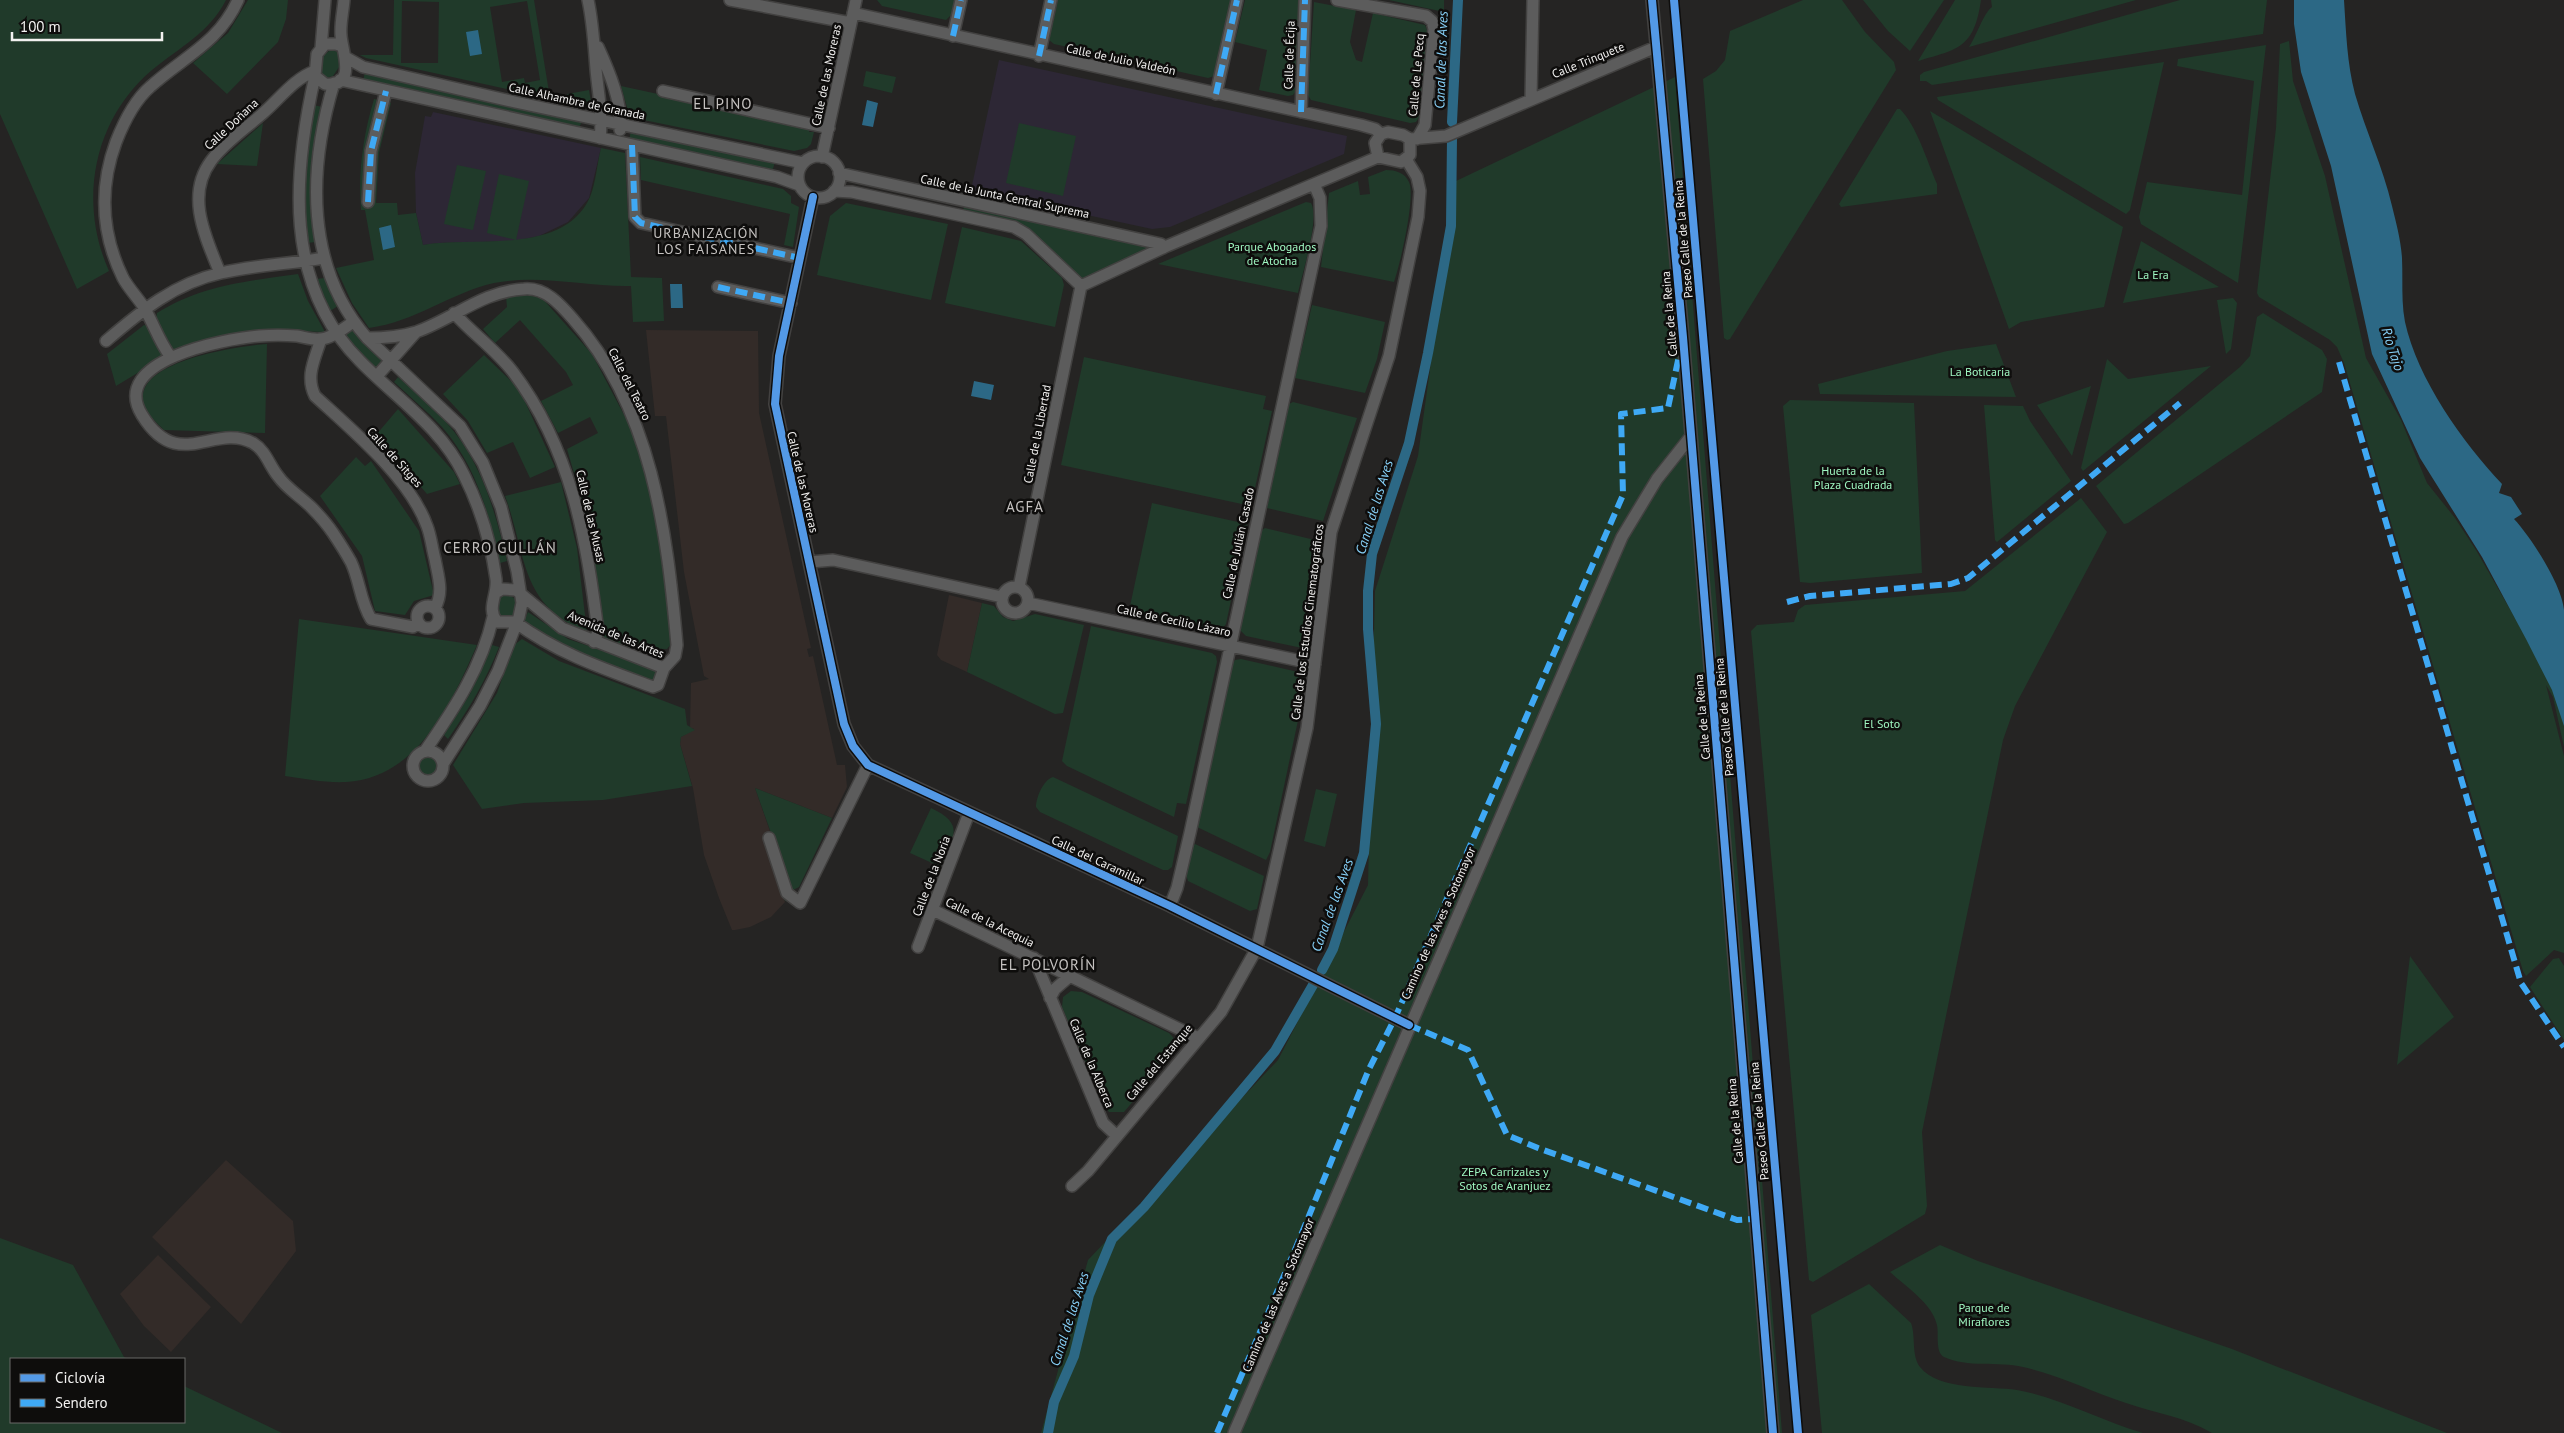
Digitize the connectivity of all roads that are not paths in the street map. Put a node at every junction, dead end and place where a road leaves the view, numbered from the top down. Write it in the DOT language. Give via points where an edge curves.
graph roads {
  1 [pos="238,0"];
  2 [pos="326,0"];
  3 [pos="344,0"];
  4 [pos="588,0"];
  5 [pos="730,0"];
  6 [pos="856,0"];
  7 [pos="961,0"];
  8 [pos="1051,0"];
  9 [pos="1237,0"];
  10 [pos="1305,0"];
  11 [pos="1337,0"];
  12 [pos="1533,0"];
  13 [pos="1652,0"];
  14 [pos="852,18"];
  15 [pos="953,36"];
  16 [pos="596,41"];
  17 [pos="342,46"];
  18 [pos="1656,47"];
  19 [pos="321,48"];
  20 [pos="1039,56"];
  21 [pos="346,58"];
  22 [pos="315,74"];
  23 [pos="337,82"];
  24 [pos="386,91"];
  25 [pos="663,92"];
  26 [pos="1216,94"];
  27 [pos="1531,98"];
  28 [pos="1301,112"];
  29 [pos="602,121"];
  30 [pos="620,124"];
  31 [pos="829,128"];
  32 [pos="1381,134"];
  33 [pos="600,138"];
  34 [pos="1414,139"];
  35 [pos="617,142"];
  36 [pos="632,145"];
  37 [pos="822,157"];
  38 [pos="1378,157"];
  39 [pos="1406,159"];
  40 [pos="803,163"];
  41 [pos="839,173"];
  42 [pos="1314,184"];
  43 [pos="799,185"];
  44 [pos="834,191"];
  45 [pos="813,197"];
  46 [pos="368,202"];
  47 [pos="1163,248"];
  48 [pos="324,258"];
  49 [pos="800,258"];
  50 [pos="306,262"];
  51 [pos="220,273"];
  52 [pos="1081,286"];
  53 [pos="718,287"];
  54 [pos="791,303"];
  55 [pos="144,308"];
  56 [pos="454,313"];
  57 [pos="353,322"];
  58 [pos="336,332"];
  59 [pos="416,332"];
  60 [pos="367,338"];
  61 [pos="321,339"];
  62 [pos="106,340"];
  63 [pos="170,356"];
  64 [pos="391,360"];
  65 [pos="377,376"];
  66 [pos="1691,436"];
  67 [pos="810,562"];
  68 [pos="1019,587"];
  69 [pos="497,592"];
  70 [pos="521,595"];
  71 [pos="1002,597"];
  72 [pos="1028,603"];
  73 [pos="435,608"];
  74 [pos="493,617"];
  75 [pos="515,622"];
  76 [pos="419,623"];
  77 [pos="594,642"];
  78 [pos="1229,646"];
  79 [pos="1315,664"];
  80 [pos="664,668"];
  81 [pos="425,751"];
  82 [pos="443,764"];
  83 [pos="868,765"];
  84 [pos="969,814"];
  85 [pos="769,838"];
  86 [pos="1170,906"];
  87 [pos="933,910"];
  88 [pos="918,947"];
  89 [pos="1257,948"];
  90 [pos="1034,958"];
  91 [pos="1070,976"];
  92 [pos="1050,998"];
  93 [pos="1409,1025"];
  94 [pos="1198,1038"];
  95 [pos="1116,1135"];
  96 [pos="1072,1186"];
  97 [pos="1234,1433"];
  98 [pos="1773,1433"];
  1 -- 55 [label="street" via="230,17 210,40 148,88 122,127 107,166 104,207 109,243 124,279"];
  2 -- 19 [label="street"];
  3 -- 17 [label="street" via="340,34"];
  4 -- 16 [label="street"];
  5 -- 14 [label="street, Calle de Julio Valdeón"];
  6 -- 14 [label="street, Calle de las Moreras"];
  7 -- 15 [label="street"];
  8 -- 20 [label="street"];
  9 -- 26 [label="street"];
  10 -- 28 [label="street, Calle de Écija"];
  11 -- 34 [label="street, Calle de Le Pecq" via="1426,16 1432,20 1434,29 1425,125"];
  12 -- 27 [label="street, Calle Trinquete"];
  13 -- 18 [label="street, Calle de la Reina"];
  14 -- 15 [label="street, Calle de Julio Valdeón"];
  14 -- 31 [label="street, Calle de las Moreras"];
  15 -- 20 [label="street, Calle de Julio Valdeón"];
  16 -- 29 [label="street"];
  16 -- 30 [label="street" via="606,66"];
  17 -- 19 [label="street" via="331,43"];
  17 -- 21 [label="street"];
  18 -- 27 [label="street, Calle Trinquete"];
  18 -- 66 [label="street, Calle de la Reina"];
  19 -- 22 [label="street" via="317,54"];
  20 -- 26 [label="street, Calle de Julio Valdeón"];
  21 -- 23 [label="street" via="346,70"];
  21 -- 29 [label="street, Calle Alhambra de Granada" via="363,67"];
  22 -- 23 [label="street" via="324,84"];
  22 -- 50 [label="street" via="298,189"];
  22 -- 51 [label="street, Calle Doñana" via="306,74 230,142 211,161 202,178 198,197 200,218"];
  23 -- 24 [label="street"];
  23 -- 48 [label="street" via="319,150 316,190"];
  24 -- 33 [label="street"];
  24 -- 46 [label="street" via="371,151"];
  25 -- 31 [label="street"];
  26 -- 28 [label="street, Calle de Julio Valdeón"];
  27 -- 34 [label="street, Calle Trinquete" via="1446,136"];
  28 -- 32 [label="street, Calle de Julio Valdeón" via="1361,125"];
  29 -- 30 [label="street, Calle Alhambra de Granada"];
  29 -- 33 [label="street"];
  30 -- 35 [label="street"];
  30 -- 40 [label="street, Calle Alhambra de Granada"];
  31 -- 37 [label="street, Calle de las Moreras"];
  32 -- 34 [label="street" via="1388,132"];
  32 -- 38 [label="street" via="1375,144"];
  33 -- 35 [label="street"];
  34 -- 39 [label="street"];
  35 -- 36 [label="street"];
  36 -- 43 [label="street" via="777,177"];
  36 -- 49 [label="street" via="635,217 641,223"];
  37 -- 40 [label="street"];
  37 -- 41 [label="street" via="833,162"];
  38 -- 39 [label="street" via="1395,162"];
  38 -- 42 [label="street"];
  39 -- 79 [label="street, Calle de los Estudios Cinematográficos" via="1417,177 1420,191 1418,217 1389,356 1331,532"];
  40 -- 43 [label="street" via="798,174"];
  41 -- 44 [label="street" via="839,183"];
  41 -- 47 [label="street, Calle de la Junta Central Suprema" via="1161,244"];
  42 -- 47 [label="street"];
  42 -- 78 [label="street, Calle de Julián Casado" via="1320,198 1321,226"];
  43 -- 45 [label="street"];
  44 -- 45 [label="street" via="825,197"];
  44 -- 52 [label="street" via="852,192 1014,227 1026,234"];
  45 -- 49 [label="street, Calle de las Moreras"];
  47 -- 52 [label="street"];
  48 -- 50 [label="street"];
  48 -- 57 [label="street" via="333,286"];
  49 -- 54 [label="street, Calle de las Moreras"];
  50 -- 51 [label="street"];
  50 -- 58 [label="street" via="314,288"];
  51 -- 55 [label="street" via="192,282"];
  52 -- 68 [label="street, Calle de la Libertad"];
  53 -- 54 [label="street"];
  54 -- 67 [label="street, Calle de las Moreras" via="779,356 775,404"];
  55 -- 62 [label="street"];
  55 -- 63 [label="street"];
  56 -- 59 [label="street, Calle del Teatro"];
  56 -- 77 [label="street, Calle de las Musas" via="512,372 556,444 586,545 598,632"];
  56 -- 80 [label="street, Calle del Teatro" via="492,296 524,288 538,290 562,307 598,350 637,425 662,516 678,645 675,656"];
  57 -- 58 [label="street"];
  57 -- 60 [label="street"];
  58 -- 61 [label="street"];
  58 -- 65 [label="street"];
  59 -- 60 [label="street, Calle del Teatro"];
  59 -- 64 [label="street, Calle del Teatro"];
  60 -- 64 [label="street"];
  61 -- 63 [label="street" via="260,336 229,340"];
  61 -- 73 [label="street, Calle de Sitges" via="310,373 310,386 315,396 372,448 415,500 427,526 438,573 440,598"];
  63 -- 76 [label="street" via="146,373 138,384 135,398 142,415 161,438 177,444 201,444 232,438 254,444 265,453 278,478 312,508 333,533 351,563 364,608 371,620 413,627"];
  64 -- 65 [label="street"];
  64 -- 70 [label="street" via="460,426 483,463 501,507"];
  65 -- 69 [label="street" via="429,424 457,461 480,512"];
  66 -- 93 [label="street, Camino de las Aves a Sotomayor" via="1658,479 1622,537"];
  66 -- 98 [label="street, Calle de la Reina"];
  67 -- 71 [label="street" via="834,560"];
  67 -- 83 [label="street, Calle de las Moreras" via="844,724"];
  68 -- 71 [label="street" via="1008,588"];
  68 -- 72 [label="street" via="1026,593"];
  69 -- 70 [label="street, Avenida de las Artes" via="509,588"];
  69 -- 74 [label="street" via="492,604"];
  70 -- 75 [label="street" via="521,610"];
  70 -- 77 [label="street, Avenida de las Artes" via="562,628"];
  71 -- 72 [label="street" via="1004,607 1012,612 1022,611"];
  72 -- 78 [label="street, Calle de Cecilio Lázaro"];
  73 -- 76 [label="street" via="422,607 417,614"];
  73 -- 76 [label="street" via="439,617 434,626 424,628"];
  74 -- 75 [label="street, Avenida de las Artes" via="503,624"];
  74 -- 81 [label="street" via="488,640 461,697"];
  75 -- 80 [label="street, Avenida de las Artes" via="558,650 653,687 658,685"];
  75 -- 82 [label="street" via="498,670 480,706"];
  77 -- 80 [label="street, Avenida de las Artes"];
  78 -- 79 [label="street, Calle de Cecilio Lázaro"];
  78 -- 86 [label="street, Calle de Julián Casado" via="1190,833"];
  79 -- 89 [label="street, Calle de los Estudios Cinematográficos" via="1307,728"];
  81 -- 82 [label="street" via="434,752"];
  81 -- 82 [label="street" via="413,762 413,771 420,779 435,780 442,772"];
  83 -- 84 [label="street, Calle del Caramillar"];
  83 -- 85 [label="street" via="800,903 788,893"];
  84 -- 86 [label="street, Calle del Caramillar"];
  84 -- 87 [label="street, Calle de la Noria"];
  86 -- 89 [label="street, Calle del Caramillar"];
  87 -- 88 [label="street, Calle de la Noria"];
  87 -- 90 [label="street, Calle de la Acequia"];
  89 -- 93 [label="street, Calle del Caramillar"];
  89 -- 94 [label="street, Calle del Estanque" via="1220,1012"];
  90 -- 91 [label="street, Calle de la Acequia"];
  90 -- 92 [label="street, Calle de la Alberca"];
  91 -- 92 [label="street"];
  91 -- 94 [label="street, Calle de la Acequia"];
  92 -- 95 [label="street, Calle de la Alberca" via="1103,1123"];
  93 -- 97 [label="street, Camino de las Aves a Sotomayor"];
  94 -- 95 [label="street, Calle del Estanque"];
  95 -- 96 [label="street, Calle del Estanque"];
}
